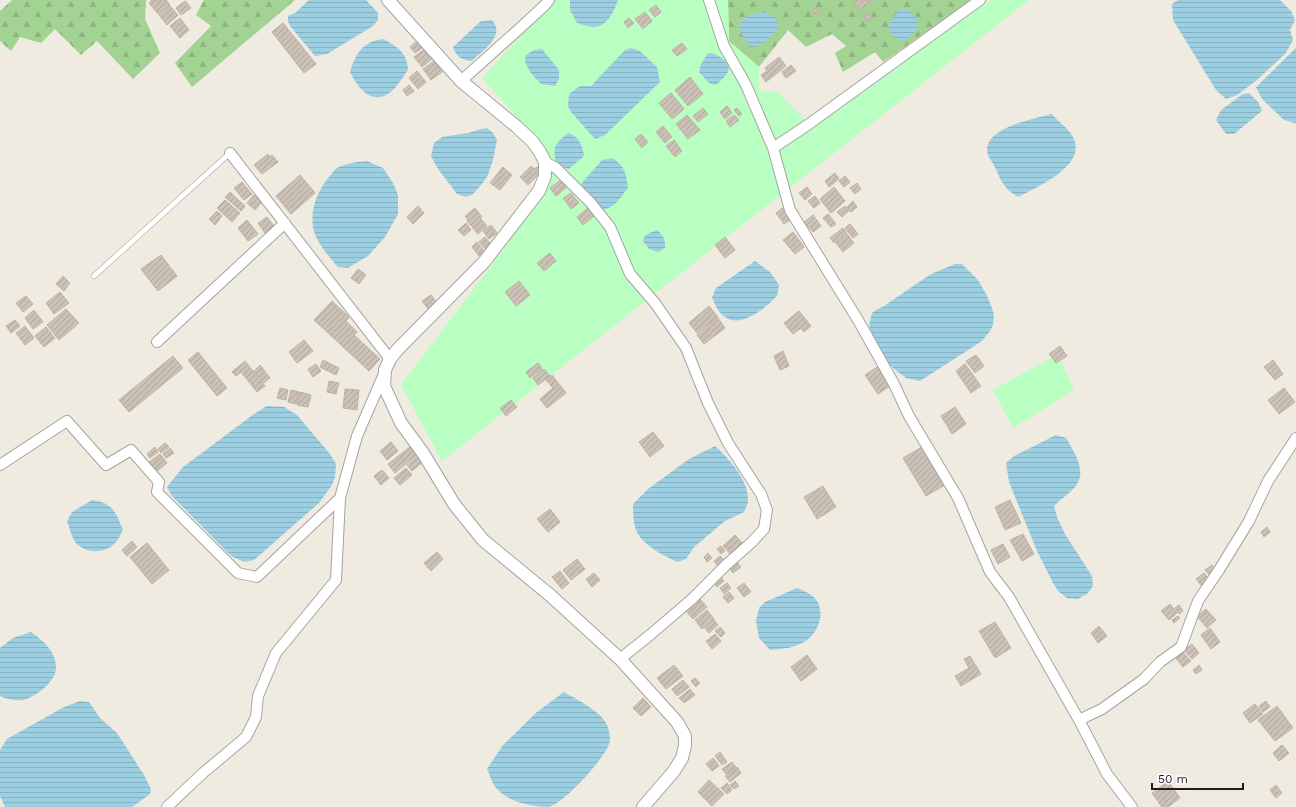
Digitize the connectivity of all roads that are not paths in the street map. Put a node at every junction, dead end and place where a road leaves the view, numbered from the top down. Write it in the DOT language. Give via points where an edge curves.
graph roads {
  1 [pos="388,0"];
  2 [pos="548,0"];
  3 [pos="709,0"];
  4 [pos="980,0"];
  5 [pos="461,82"];
  6 [pos="773,148"];
  7 [pos="230,153"];
  8 [pos="545,162"];
  9 [pos="285,223"];
  10 [pos="94,276"];
  11 [pos="157,342"];
  12 [pos="388,364"];
  13 [pos="1296,438"];
  14 [pos="0,465"];
  15 [pos="340,498"];
  16 [pos="620,659"];
  17 [pos="1079,720"];
  18 [pos="167,807"];
  19 [pos="643,807"];
  20 [pos="1132,807"];
  1 -- 5 [label="street"];
  2 -- 5 [label="street"];
  3 -- 6 [label="street" via="724,46 746,85"];
  4 -- 6 [label="street"];
  5 -- 8 [label="street" via="532,141"];
  6 -- 17 [label="street" via="790,210 858,320 909,416 958,498 990,572 1009,597"];
  7 -- 9 [label="street"];
  7 -- 10 [label="lane"];
  8 -- 12 [label="street" via="545,176 539,191 484,262 398,349"];
  8 -- 16 [label="street" via="556,168 590,202 610,227 630,274 686,348 708,403 728,443 761,494 767,510 764,529 752,542 692,600"];
  9 -- 11 [label="street"];
  9 -- 12 [label="street"];
  12 -- 15 [label="street" via="357,436"];
  12 -- 16 [label="street" via="384,386 401,423 454,504 484,540"];
  13 -- 17 [label="street" via="1268,481 1219,570 1198,601 1181,647 1160,662 1144,679 1102,709"];
  14 -- 15 [label="street" via="66,421 106,465 131,450 159,482 157,492 190,526 238,572 257,577"];
  15 -- 18 [label="street" via="336,580 276,653 258,696 256,717 246,737 203,772"];
  16 -- 19 [label="street" via="677,722 685,736 682,758"];
  17 -- 20 [label="street" via="1107,774"];
}
